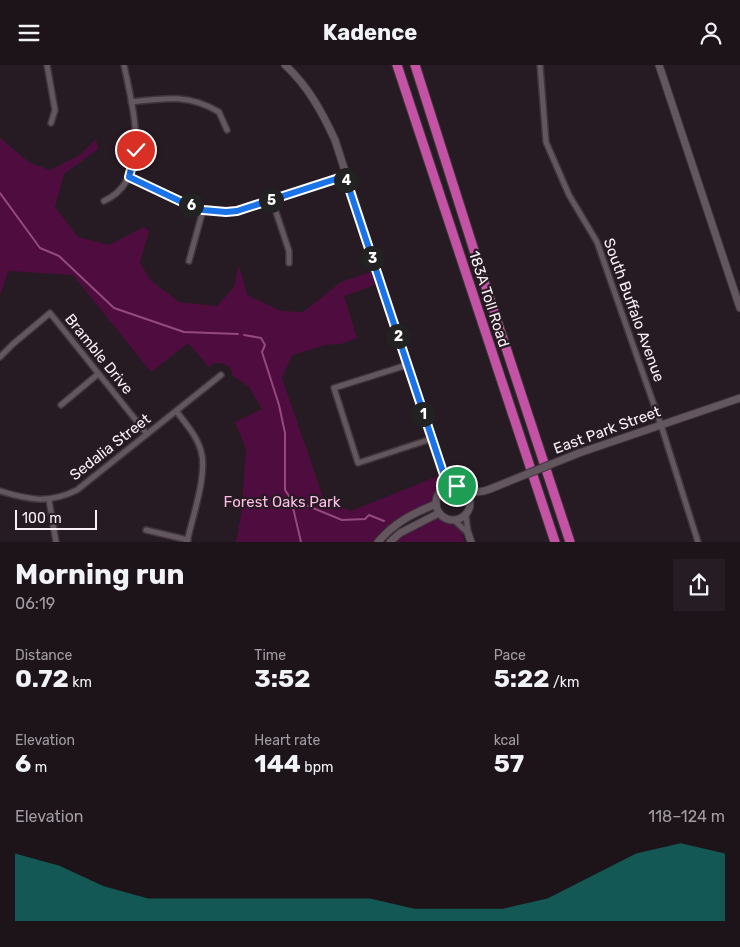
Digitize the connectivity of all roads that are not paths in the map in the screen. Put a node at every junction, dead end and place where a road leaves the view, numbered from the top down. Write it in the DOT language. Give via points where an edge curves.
graph roads {
  1 [pos="47,65"];
  2 [pos="124,65"];
  3 [pos="285,65"];
  4 [pos="397,65"];
  5 [pos="416,65"];
  6 [pos="540,65"];
  7 [pos="659,65"];
  8 [pos="131,102"];
  9 [pos="51,123"];
  10 [pos="227,130"];
  11 [pos="345,176"];
  12 [pos="129,177"];
  13 [pos="272,200"];
  14 [pos="104,201"];
  15 [pos="203,210"];
  16 [pos="189,261"];
  17 [pos="289,263"];
  18 [pos="740,308"];
  19 [pos="0,357"];
  20 [pos="407,365"];
  21 [pos="98,374"];
  22 [pos="221,375"];
  23 [pos="740,398"];
  24 [pos="61,405"];
  25 [pos="177,412"];
  26 [pos="661,425"];
  27 [pos="147,434"];
  28 [pos="431,439"];
  29 [pos="445,478"];
  30 [pos="452,485"];
  31 [pos="443,489"];
  32 [pos="487,490"];
  33 [pos="0,491"];
  34 [pos="468,493"];
  35 [pos="49,500"];
  36 [pos="471,503"];
  37 [pos="436,504"];
  38 [pos="439,513"];
  39 [pos="466,516"];
  40 [pos="454,521"];
  41 [pos="146,530"];
  42 [pos="468,533"];
  43 [pos="188,541"];
  44 [pos="56,542"];
  45 [pos="378,542"];
  46 [pos="390,542"];
  47 [pos="471,542"];
  48 [pos="555,542"];
  49 [pos="570,542"];
  50 [pos="698,542"];
  1 -- 9 [label="street" via="55,109"];
  2 -- 8 [label="street"];
  3 -- 11 [label="street" via="318,105 335,140"];
  4 -- 48 [label="highway, 183A Toll Road"];
  5 -- 49 [label="highway, 183A Toll Road"];
  6 -- 26 [label="street, South Buffalo Avenue" via="546,142 569,195 598,241"];
  7 -- 18 [label="street"];
  8 -- 10 [label="street" via="170,98 199,103 219,112"];
  8 -- 12 [label="street" via="136,140"];
  11 -- 13 [label="street"];
  11 -- 20 [label="street"];
  12 -- 14 [label="street" via="117,193"];
  12 -- 15 [label="street"];
  13 -- 15 [label="street" via="237,211"];
  13 -- 17 [label="street" via="289,251"];
  15 -- 16 [label="street"];
  19 -- 21 [label="street, Bramble Drive" via="50,313"];
  20 -- 28 [label="street"];
  20 -- 28 [label="street" via="334,388 358,463"];
  21 -- 24 [label="street"];
  21 -- 27 [label="street, Bramble Drive"];
  22 -- 25 [label="street, Sedalia Street"];
  23 -- 26 [label="street, East Park Street"];
  25 -- 27 [label="street, Sedalia Street"];
  25 -- 43 [label="street" via="196,439 203,459 202,480"];
  26 -- 32 [label="street, East Park Street, bridge"];
  26 -- 50 [label="street, South Buffalo Avenue"];
  27 -- 35 [label="street, Sedalia Street" via="84,486 64,497"];
  28 -- 29 [label="street"];
  29 -- 30 [label="street"];
  29 -- 31 [label="street"];
  30 -- 31 [label="street"];
  30 -- 34 [label="street"];
  31 -- 37 [label="street" via="437,495"];
  32 -- 34 [label="street, East Park Street"];
  32 -- 36 [label="street, East Park Street"];
  33 -- 35 [label="street, Sedalia Street" via="22,498"];
  34 -- 36 [label="street"];
  35 -- 44 [label="street"];
  36 -- 39 [label="street"];
  37 -- 38 [label="street"];
  37 -- 45 [label="street" via="395,525"];
  38 -- 40 [label="street"];
  38 -- 46 [label="street"];
  39 -- 40 [label="street"];
  39 -- 42 [label="street"];
  40 -- 42 [label="street"];
  41 -- 43 [label="street"];
  42 -- 47 [label="street"];
}
